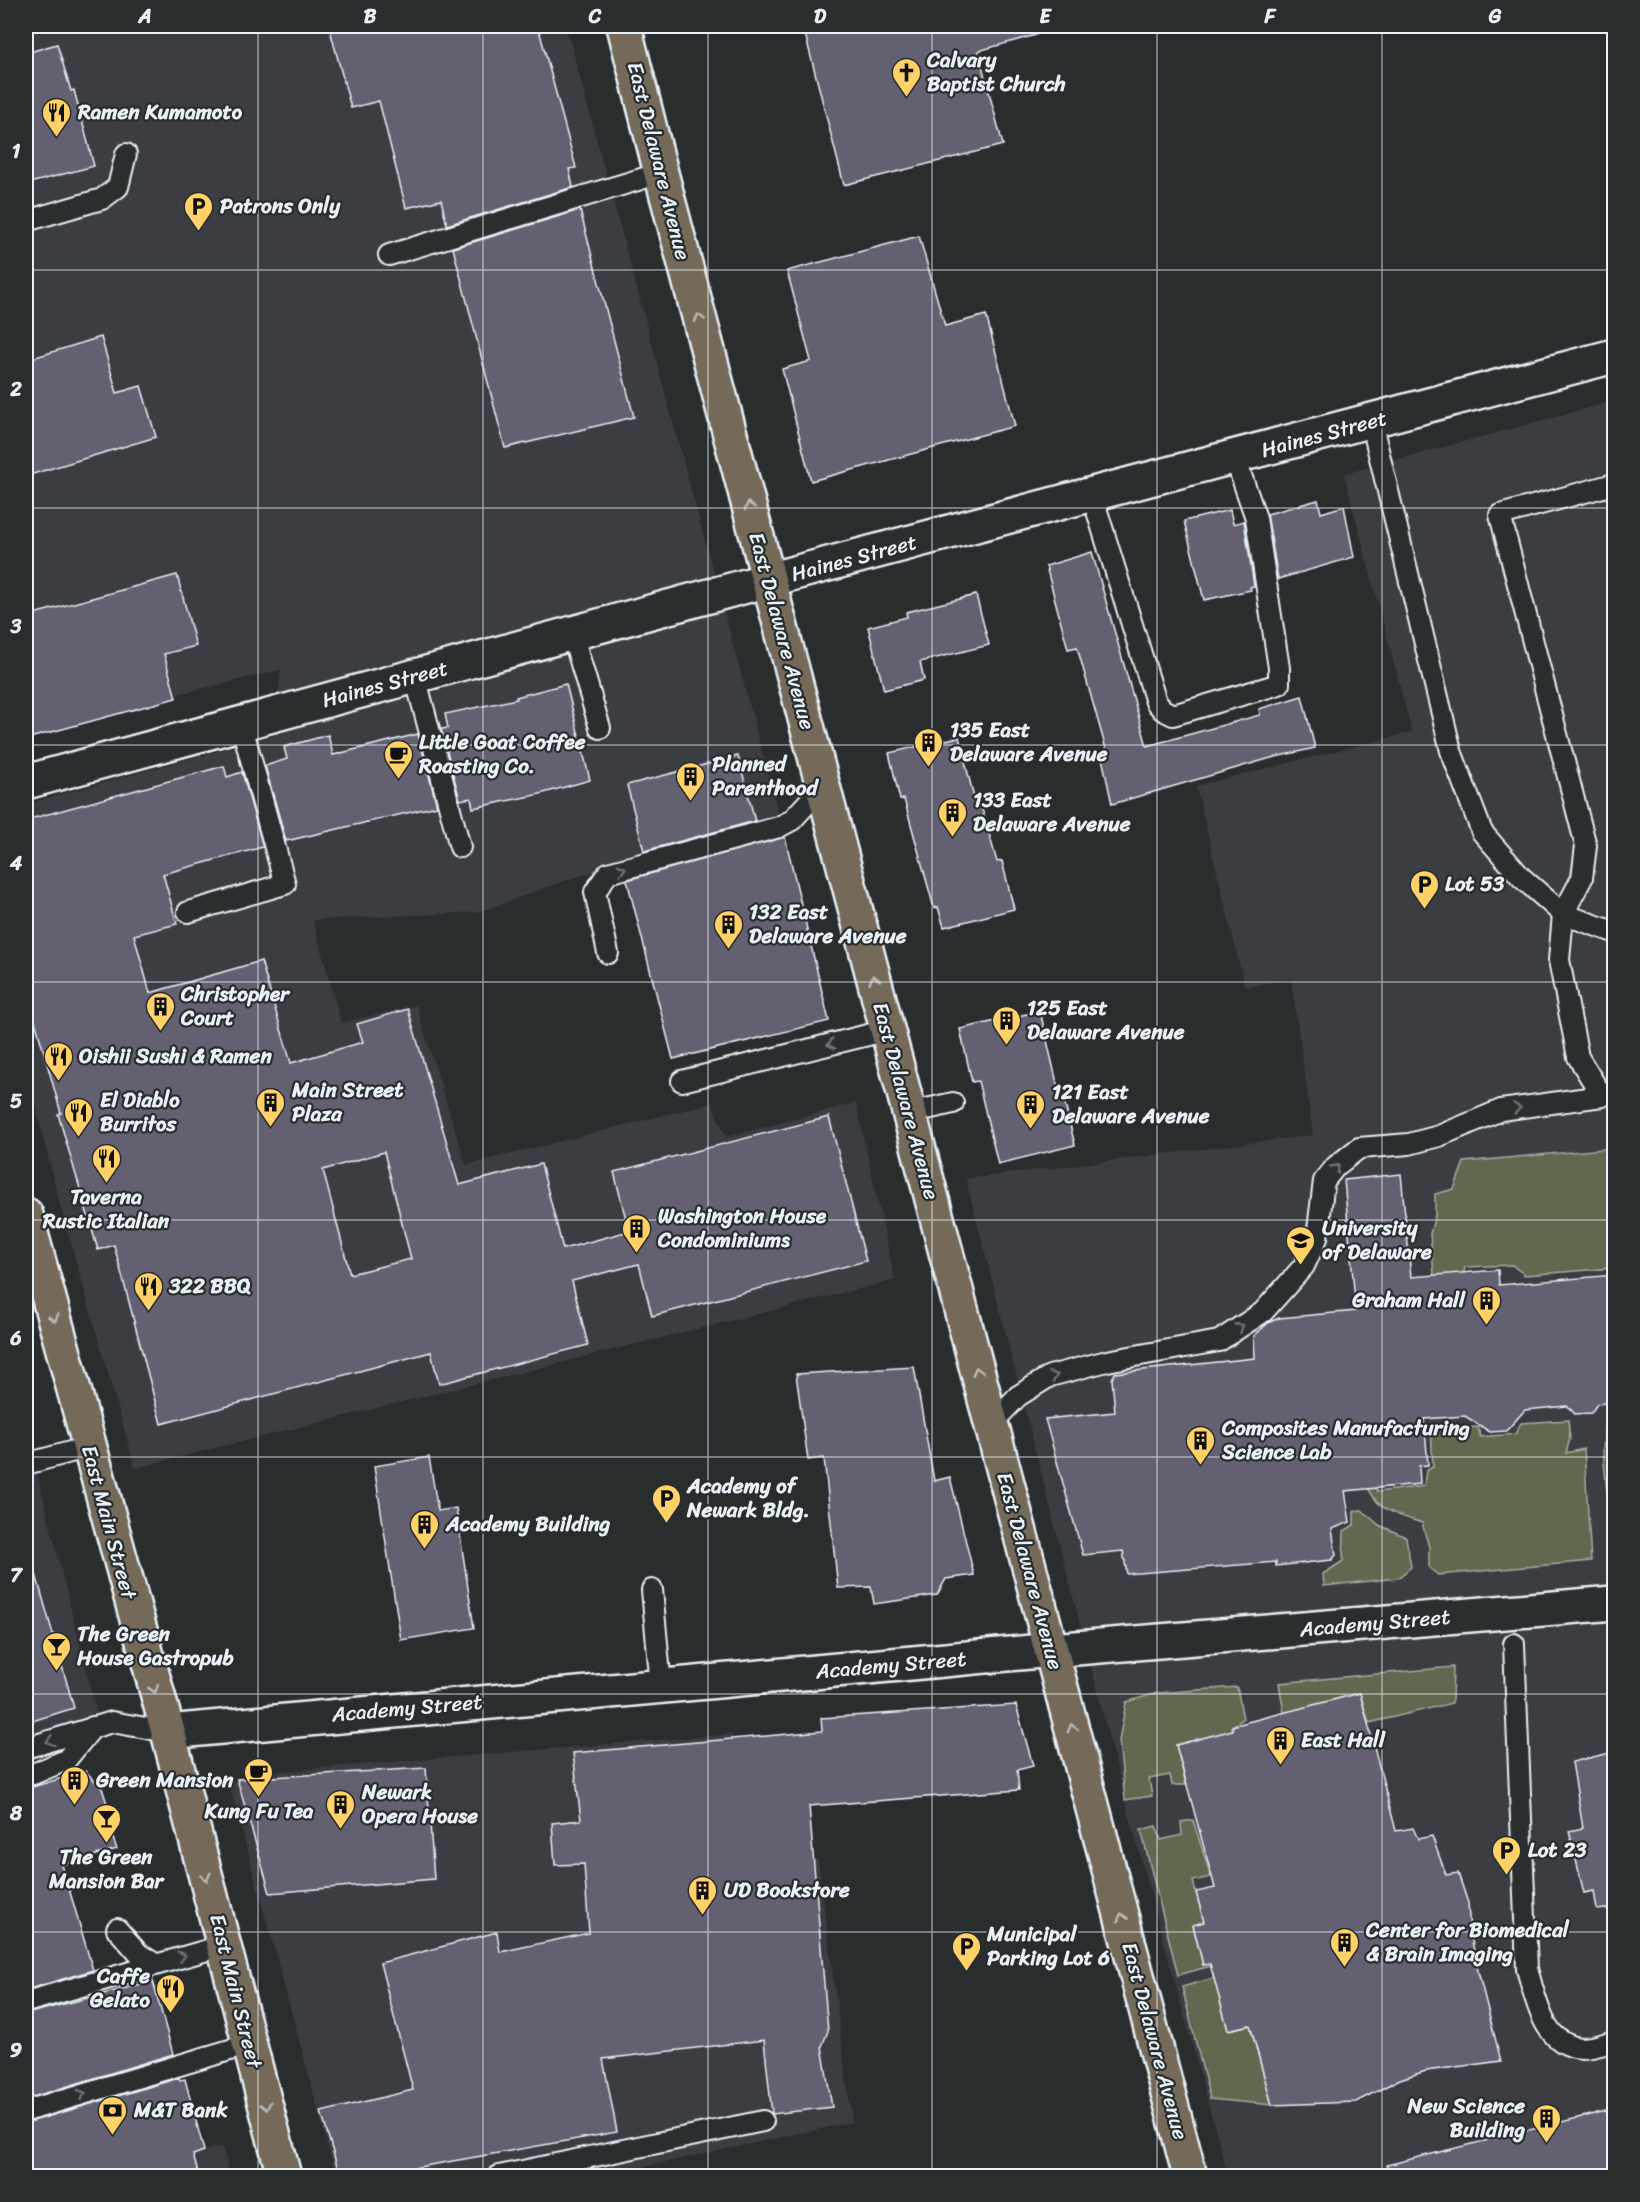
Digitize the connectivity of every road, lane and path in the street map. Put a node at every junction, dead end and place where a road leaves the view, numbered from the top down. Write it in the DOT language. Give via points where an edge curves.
graph roads {
  1 [pos="624,26"];
  2 [pos="126,154"];
  3 [pos="661,173"];
  4 [pos="26,221"];
  5 [pos="388,255"];
  6 [pos="1614,356"];
  7 [pos="1371,421"];
  8 [pos="1236,458"];
  9 [pos="1614,484"];
  10 [pos="1092,495"];
  11 [pos="768,580"];
  12 [pos="572,633"];
  13 [pos="415,676"];
  14 [pos="241,723"];
  15 [pos="600,728"];
  16 [pos="26,782"];
  17 [pos="823,786"];
  18 [pos="460,847"];
  19 [pos="188,912"];
  20 [pos="1563,914"];
  21 [pos="1614,932"];
  22 [pos="608,953"];
  23 [pos="888,1030"];
  24 [pos="682,1081"];
  25 [pos="1608,1093"];
  26 [pos="954,1102"];
  27 [pos="909,1113"];
  28 [pos="26,1215"];
  29 [pos="32,1264"];
  30 [pos="991,1424"];
  31 [pos="89,1448"];
  32 [pos="26,1464"];
  33 [pos="652,1590"];
  34 [pos="1614,1603"];
  35 [pos="1514,1644"];
  36 [pos="1052,1650"];
  37 [pos="661,1686"];
  38 [pos="93,1727"];
  39 [pos="168,1732"];
  40 [pos="26,1748"];
  41 [pos="33,1774"];
  42 [pos="117,1929"];
  43 [pos="225,1945"];
  44 [pos="155,1964"];
  45 [pos="26,2002"];
  46 [pos="1614,2041"];
  47 [pos="250,2044"];
  48 [pos="26,2111"];
  49 [pos="763,2121"];
  50 [pos="284,2176"];
  51 [pos="499,2176"];
  52 [pos="1190,2176"];
  1 -- 3 [label="main road, East Delaware Avenue"];
  2 -- 4 [label="lane" via="118,187 102,199"];
  3 -- 5 [label="lane"];
  11 -- 3 [label="main road, East Delaware Avenue, one-way"];
  6 -- 7 [label="street, Haines Street"];
  7 -- 8 [label="street, Haines Street"];
  7 -- 20 [label="lane" via="1451,751 1482,832 1521,877"];
  8 -- 10 [label="street, Haines Street"];
  8 -- 10 [label="lane" via="1256,518 1279,684 1173,715 1162,711 1156,702"];
  9 -- 20 [label="lane" via="1500,515 1586,846 1582,878"];
  10 -- 11 [label="street, Haines Street"];
  11 -- 12 [label="street, Haines Street"];
  11 -- 17 [label="main road, East Delaware Avenue"];
  12 -- 13 [label="street, Haines Street"];
  12 -- 15 [label="lane"];
  13 -- 14 [label="street, Haines Street"];
  13 -- 18 [label="lane"];
  14 -- 16 [label="street, Haines Street"];
  14 -- 19 [label="lane" via="285,884"];
  22 -- 17 [label="lane, one-way" via="595,892 608,873 779,827 792,820"];
  23 -- 17 [label="main road, East Delaware Avenue, one-way"];
  20 -- 21 [label="lane"];
  20 -- 25 [label="lane" via="1559,960 1578,1057"];
  23 -- 24 [label="lane, one-way"];
  23 -- 27 [label="main road, East Delaware Avenue"];
  30 -- 25 [label="lane, one-way" via="1018,1396 1050,1376 1107,1361 1219,1341 1263,1312 1304,1266 1317,1238 1324,1181 1359,1148 1409,1144 1501,1110"];
  26 -- 27 [label="lane"];
  30 -- 27 [label="main road, East Delaware Avenue, one-way"];
  28 -- 29 [label="main road, East Main Street"];
  29 -- 31 [label="main road, East Main Street, one-way"];
  30 -- 36 [label="main road, East Delaware Avenue"];
  31 -- 32 [label="lane"];
  31 -- 39 [label="main road, East Main Street, one-way"];
  33 -- 37 [label="lane"];
  34 -- 36 [label="street, Academy Street"];
  35 -- 46 [label="lane" via="1527,1969 1541,2020 1563,2042 1581,2048"];
  36 -- 37 [label="street, Academy Street"];
  52 -- 36 [label="main road, East Delaware Avenue, one-way"];
  37 -- 39 [label="street, Academy Street"];
  38 -- 39 [label="lane" via="112,1722"];
  38 -- 40 [label="lane, one-way"];
  38 -- 41 [label="lane" via="66,1760"];
  39 -- 43 [label="main road, East Main Street, one-way"];
  42 -- 44 [label="lane" via="139,1954"];
  44 -- 43 [label="lane, one-way"];
  43 -- 47 [label="main road, East Main Street"];
  44 -- 45 [label="lane"];
  48 -- 47 [label="lane, one-way"];
  47 -- 50 [label="main road, East Main Street, one-way"];
  49 -- 51 [label="lane"];
}
